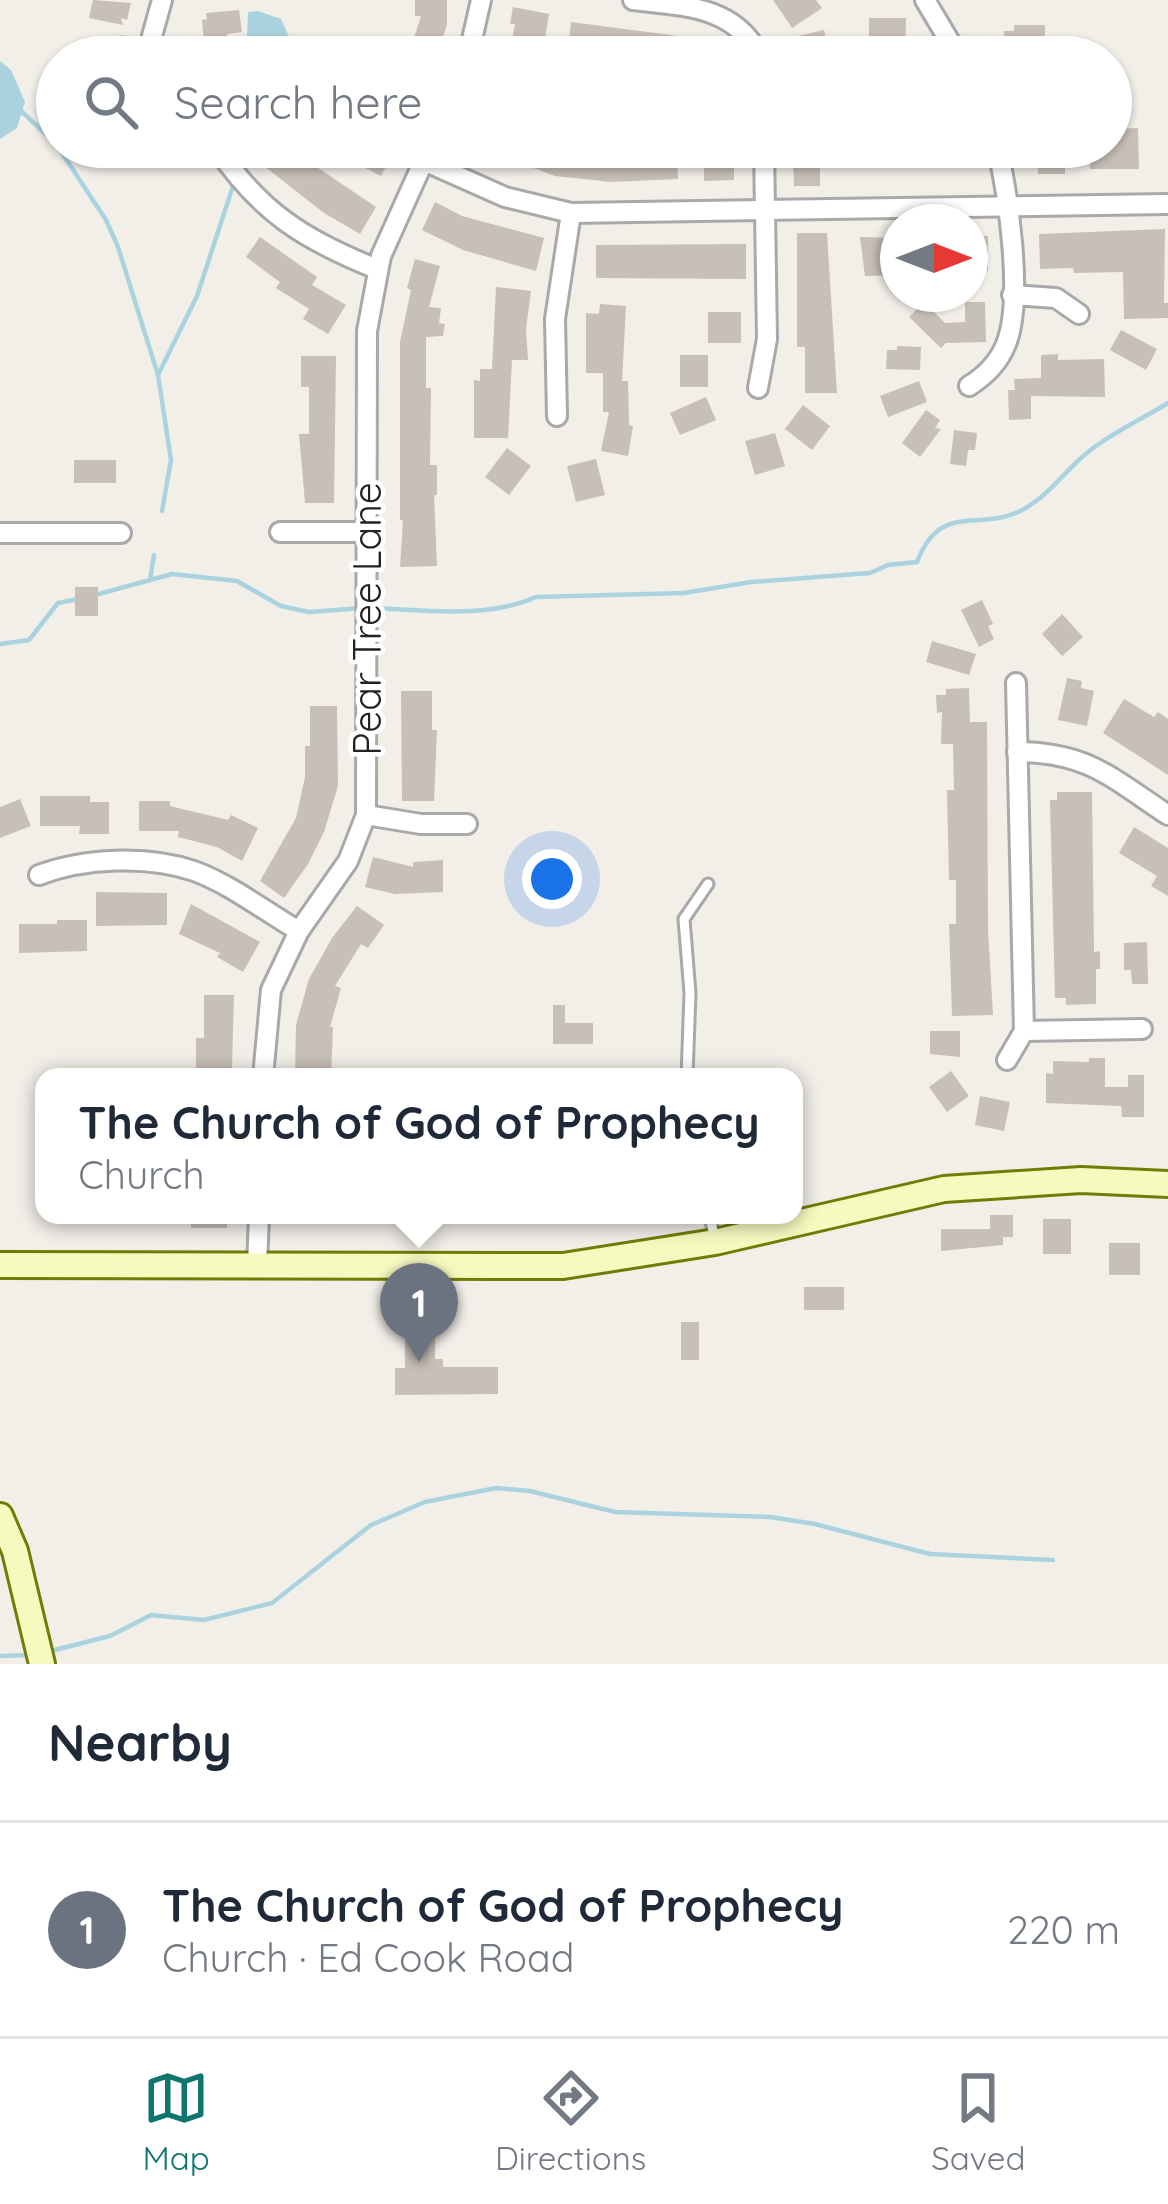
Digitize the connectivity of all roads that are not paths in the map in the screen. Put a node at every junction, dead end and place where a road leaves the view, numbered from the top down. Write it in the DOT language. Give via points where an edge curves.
graph roads {
  1 [pos="162,0"];
  2 [pos="481,0"];
  3 [pos="633,0"];
  4 [pos="925,0"];
  5 [pos="152,36"];
  6 [pos="473,36"];
  7 [pos="748,36"];
  8 [pos="946,36"];
  9 [pos="230,168"];
  10 [pos="421,168"];
  11 [pos="452,168"];
  12 [pos="764,168"];
  13 [pos="1001,168"];
  14 [pos="1168,204"];
  15 [pos="1008,208"];
  16 [pos="765,210"];
  17 [pos="571,213"];
  18 [pos="377,269"];
  19 [pos="1012,295"];
  20 [pos="1078,314"];
  21 [pos="969,386"];
  22 [pos="758,388"];
  23 [pos="556,416"];
  24 [pos="280,532"];
  25 [pos="367,532"];
  26 [pos="0,533"];
  27 [pos="121,533"];
  28 [pos="1016,683"];
  29 [pos="1017,752"];
  30 [pos="1168,814"];
  31 [pos="366,815"];
  32 [pos="467,824"];
  33 [pos="39,875"];
  34 [pos="708,884"];
  35 [pos="299,931"];
  36 [pos="1142,1029"];
  37 [pos="1024,1031"];
  38 [pos="1007,1060"];
  39 [pos="263,1068"];
  40 [pos="687,1068"];
  41 [pos="1168,1184"];
  42 [pos="803,1222"];
  43 [pos="259,1224"];
  44 [pos="712,1224"];
  45 [pos="793,1224"];
  46 [pos="716,1242"];
  47 [pos="0,1264"];
  48 [pos="257,1266"];
  49 [pos="0,1516"];
  50 [pos="42,1664"];
  1 -- 5 [label="street"];
  2 -- 6 [label="street"];
  3 -- 7 [label="street" via="727,17"];
  4 -- 8 [label="street"];
  9 -- 18 [label="street" via="245,190 319,246"];
  10 -- 18 [label="street, Pear Tree Lane"];
  11 -- 17 [label="street" via="505,197"];
  12 -- 16 [label="street"];
  13 -- 15 [label="street"];
  14 -- 15 [label="street"];
  15 -- 16 [label="street"];
  15 -- 19 [label="street"];
  16 -- 17 [label="street"];
  16 -- 22 [label="street" via="767,339"];
  17 -- 23 [label="street" via="555,319"];
  18 -- 25 [label="street, Pear Tree Lane" via="367,332"];
  19 -- 20 [label="street" via="1056,298"];
  19 -- 21 [label="street" via="1006,345"];
  24 -- 25 [label="street"];
  25 -- 31 [label="street, Pear Tree Lane"];
  26 -- 27 [label="street"];
  28 -- 29 [label="street"];
  29 -- 30 [label="street" via="1083,760"];
  29 -- 37 [label="street"];
  31 -- 32 [label="street"];
  31 -- 35 [label="street, Pear Tree Lane" via="348,861"];
  33 -- 35 [label="street" via="63,866 161,863 197,872"];
  34 -- 40 [label="lane" via="684,919"];
  35 -- 39 [label="street, Pear Tree Lane" via="271,990"];
  36 -- 37 [label="street"];
  37 -- 38 [label="street"];
  41 -- 42 [label="street" via="944,1189"];
  43 -- 48 [label="street"];
  44 -- 46 [label="lane"];
  45 -- 46 [label="street"];
  46 -- 48 [label="street" via="563,1266"];
  47 -- 48 [label="street"];
  49 -- 50 [label="street"];
}
